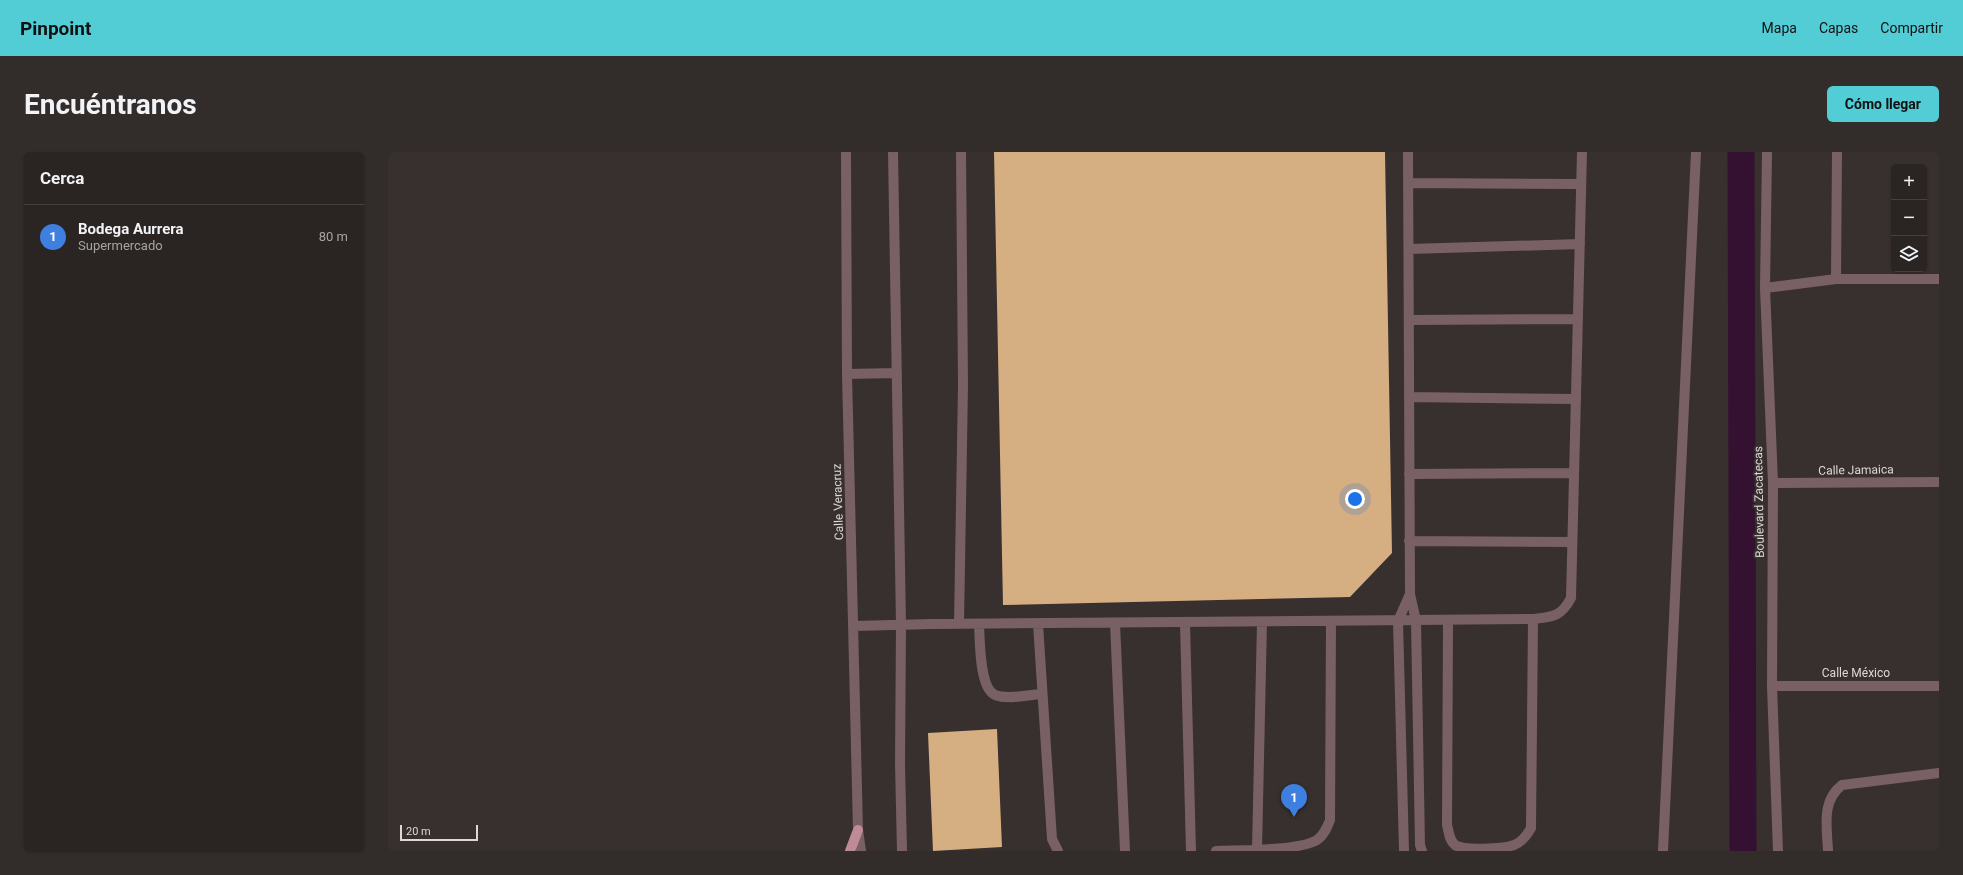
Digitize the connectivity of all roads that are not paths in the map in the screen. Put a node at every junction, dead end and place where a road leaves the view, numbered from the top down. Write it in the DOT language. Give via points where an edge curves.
graph roads {
  1 [pos="846,152"];
  2 [pos="894,152"];
  3 [pos="961,152"];
  4 [pos="1408,152"];
  5 [pos="1582,152"];
  6 [pos="1696,152"];
  7 [pos="1767,152"];
  8 [pos="1837,152"];
  9 [pos="1409,183"];
  10 [pos="1581,184"];
  11 [pos="1580,244"];
  12 [pos="1409,249"];
  13 [pos="1836,279"];
  14 [pos="1939,279"];
  15 [pos="1765,288"];
  16 [pos="1578,318"];
  17 [pos="1409,320"];
  18 [pos="897,373"];
  19 [pos="847,374"];
  20 [pos="1409,397"];
  21 [pos="1576,399"];
  22 [pos="1574,473"];
  23 [pos="1409,474"];
  24 [pos="1939,482"];
  25 [pos="1773,484"];
  26 [pos="1409,542"];
  27 [pos="1572,542"];
  28 [pos="1410,594"];
  29 [pos="1533,619"];
  30 [pos="1398,621"];
  31 [pos="1416,621"];
  32 [pos="1448,621"];
  33 [pos="1262,622"];
  34 [pos="1331,622"];
  35 [pos="1115,623"];
  36 [pos="1185,623"];
  37 [pos="959,624"];
  38 [pos="979,624"];
  39 [pos="1038,624"];
  40 [pos="901,625"];
  41 [pos="854,626"];
  42 [pos="1772,686"];
  43 [pos="1939,686"];
  44 [pos="1041,694"];
  45 [pos="1418,734"];
  46 [pos="1401,735"];
  47 [pos="1939,773"];
  48 [pos="1404,824"];
  49 [pos="1419,824"];
  50 [pos="858,830"];
  51 [pos="1258,849"];
  52 [pos="850,851"];
  53 [pos="861,851"];
  54 [pos="902,851"];
  55 [pos="1058,851"];
  56 [pos="1125,851"];
  57 [pos="1191,851"];
  58 [pos="1216,851"];
  59 [pos="1404,851"];
  60 [pos="1422,851"];
  61 [pos="1663,851"];
  62 [pos="1778,851"];
  63 [pos="1828,851"];
  1 -- 19 [label="street, Calle Veracruz"];
  2 -- 18 [label="street"];
  3 -- 37 [label="street" via="963,385"];
  4 -- 9 [label="street"];
  5 -- 10 [label="street"];
  6 -- 61 [label="street"];
  7 -- 15 [label="street, Boulevard Zacatecas"];
  8 -- 13 [label="street"];
  9 -- 10 [label="street"];
  9 -- 12 [label="street"];
  10 -- 11 [label="street"];
  11 -- 12 [label="street"];
  11 -- 16 [label="street"];
  12 -- 17 [label="street"];
  13 -- 14 [label="street"];
  13 -- 15 [label="street"];
  15 -- 25 [label="street, Boulevard Zacatecas"];
  16 -- 17 [label="street"];
  16 -- 21 [label="street"];
  17 -- 20 [label="street"];
  18 -- 19 [label="street"];
  18 -- 40 [label="street"];
  19 -- 41 [label="street, Calle Veracruz"];
  20 -- 21 [label="street"];
  20 -- 23 [label="street"];
  21 -- 22 [label="street"];
  22 -- 23 [label="street"];
  22 -- 27 [label="street"];
  23 -- 26 [label="street"];
  24 -- 25 [label="street, Calle Jamaica"];
  25 -- 42 [label="street, Boulevard Zacatecas"];
  26 -- 27 [label="street"];
  26 -- 28 [label="street"];
  27 -- 29 [label="street" via="1571,598 1558,614"];
  28 -- 30 [label="street"];
  28 -- 31 [label="street"];
  29 -- 32 [label="street"];
  29 -- 32 [label="street" via="1531,828 1526,837 1514,845 1465,850 1452,841 1448,825"];
  30 -- 31 [label="street"];
  30 -- 34 [label="street"];
  30 -- 46 [label="street"];
  31 -- 32 [label="street"];
  31 -- 45 [label="street"];
  33 -- 34 [label="street"];
  33 -- 36 [label="street"];
  33 -- 51 [label="street"];
  34 -- 51 [label="street" via="1330,820 1326,831 1317,840 1308,844 1296,848"];
  35 -- 36 [label="street"];
  35 -- 39 [label="street"];
  35 -- 56 [label="street"];
  36 -- 57 [label="street"];
  37 -- 38 [label="street"];
  37 -- 40 [label="street"];
  38 -- 39 [label="street"];
  38 -- 44 [label="street" via="984,682 990,691 1005,697"];
  39 -- 44 [label="street"];
  40 -- 41 [label="street"];
  40 -- 54 [label="street"];
  41 -- 50 [label="street, Calle Veracruz"];
  42 -- 43 [label="street, Calle México"];
  42 -- 62 [label="street, Boulevard Zacatecas"];
  44 -- 55 [label="street" via="1052,839"];
  45 -- 46 [label="street"];
  45 -- 49 [label="street"];
  46 -- 48 [label="street"];
  47 -- 63 [label="street" via="1842,785 1834,791 1828,801"];
  48 -- 49 [label="street"];
  48 -- 59 [label="street"];
  49 -- 60 [label="street"];
  50 -- 52 [label="main road"];
  50 -- 53 [label="street, Calle Veracruz"];
  51 -- 58 [label="street"];
}
